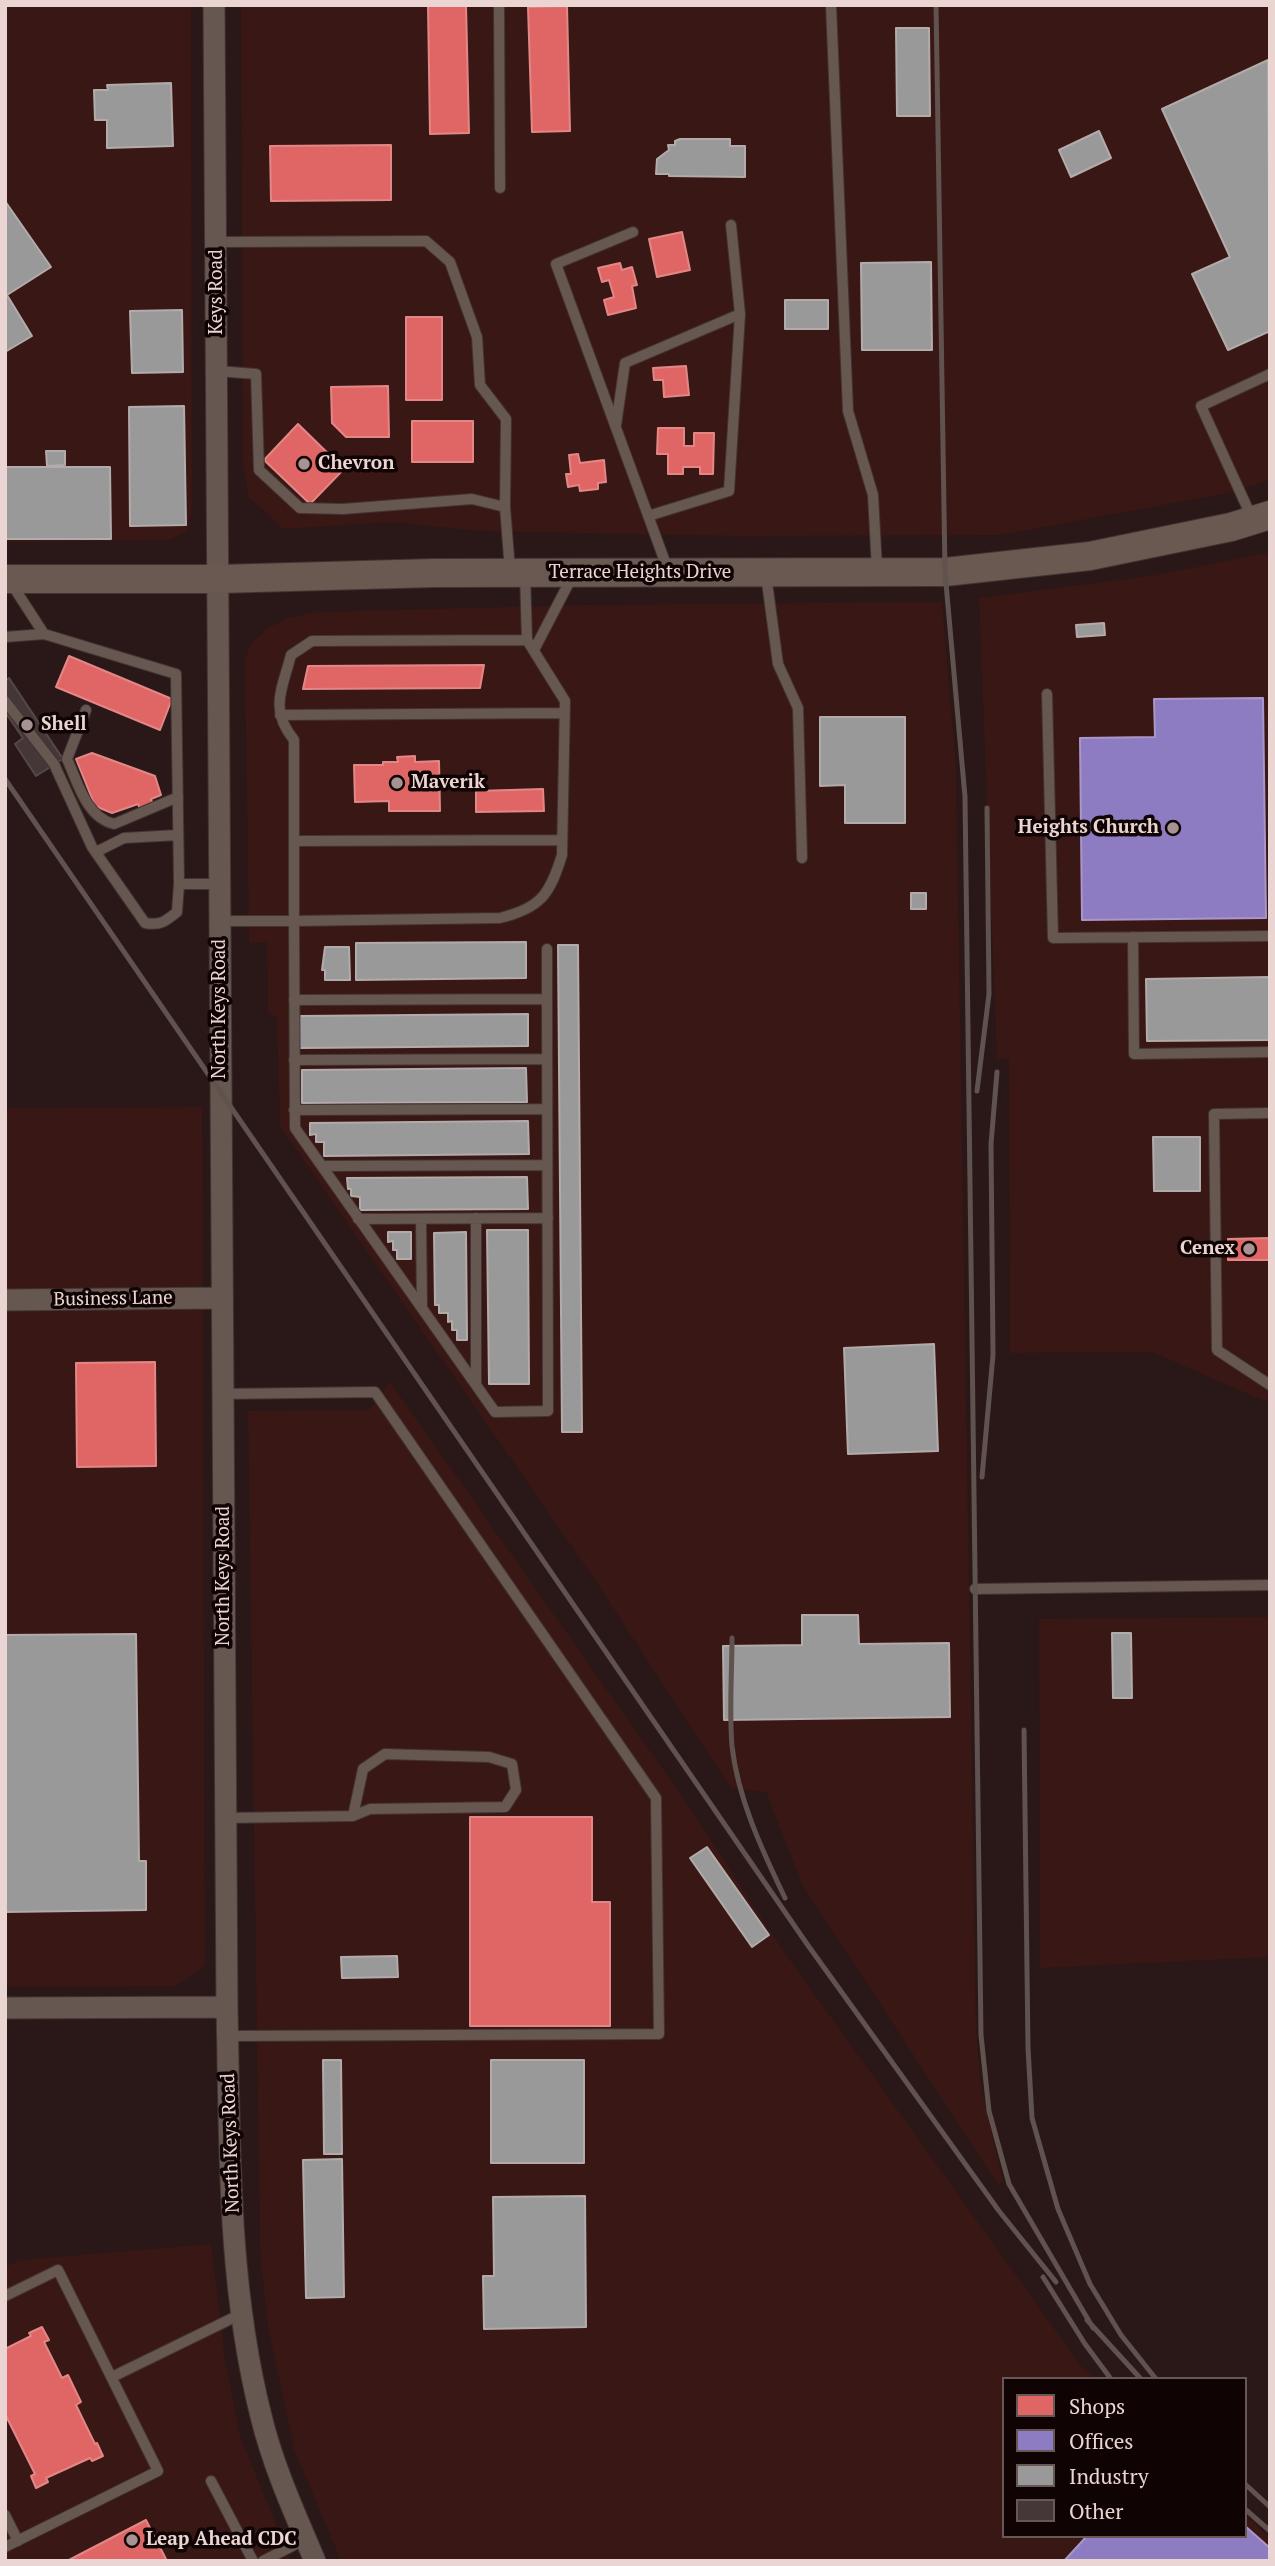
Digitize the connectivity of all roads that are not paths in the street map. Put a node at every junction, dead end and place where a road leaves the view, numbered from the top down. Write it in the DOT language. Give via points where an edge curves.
graph roads {
  1 [pos="214,5"];
  2 [pos="499,5"];
  3 [pos="831,5"];
  4 [pos="500,188"];
  5 [pos="731,225"];
  6 [pos="633,232"];
  7 [pos="216,242"];
  8 [pos="740,314"];
  9 [pos="217,371"];
  10 [pos="1270,374"];
  11 [pos="616,428"];
  12 [pos="505,508"];
  13 [pos="648,516"];
  14 [pos="1261,518"];
  15 [pos="766,572"];
  16 [pos="878,572"];
  17 [pos="517,573"];
  18 [pos="575,573"];
  19 [pos="669,573"];
  20 [pos="7,579"];
  21 [pos="219,579"];
  22 [pos="44,634"];
  23 [pos="5,637"];
  24 [pos="527,640"];
  25 [pos="534,650"];
  26 [pos="1047,694"];
  27 [pos="5,701"];
  28 [pos="86,710"];
  29 [pos="564,713"];
  30 [pos="280,715"];
  31 [pos="178,797"];
  32 [pos="178,835"];
  33 [pos="562,840"];
  34 [pos="294,841"];
  35 [pos="96,852"];
  36 [pos="802,858"];
  37 [pos="179,884"];
  38 [pos="219,884"];
  39 [pos="294,920"];
  40 [pos="220,921"];
  41 [pos="1270,936"];
  42 [pos="1132,937"];
  43 [pos="547,949"];
  44 [pos="547,999"];
  45 [pos="294,1000"];
  46 [pos="1270,1052"];
  47 [pos="547,1059"];
  48 [pos="294,1060"];
  49 [pos="547,1109"];
  50 [pos="295,1111"];
  51 [pos="1270,1113"];
  52 [pos="547,1165"];
  53 [pos="322,1166"];
  54 [pos="476,1218"];
  55 [pos="548,1218"];
  56 [pos="358,1219"];
  57 [pos="421,1219"];
  58 [pos="222,1298"];
  59 [pos="5,1300"];
  60 [pos="422,1306"];
  61 [pos="476,1385"];
  62 [pos="1270,1385"];
  63 [pos="222,1394"];
  64 [pos="1270,1585"];
  65 [pos="975,1589"];
  66 [pos="353,1815"];
  67 [pos="225,1818"];
  68 [pos="227,2007"];
  69 [pos="5,2008"];
  70 [pos="228,2036"];
  71 [pos="5,2296"];
  72 [pos="241,2314"];
  73 [pos="112,2377"];
  74 [pos="211,2481"];
  75 [pos="5,2515"];
  76 [pos="306,2539"];
  77 [pos="18,2540"];
  78 [pos="5,2547"];
  79 [pos="253,2561"];
  80 [pos="263,2561"];
  81 [pos="315,2561"];
  1 -- 7 [label="street, Keys Road"];
  2 -- 4 [label="lane"];
  3 -- 16 [label="lane" via="848,411 873,495"];
  5 -- 8 [label="lane"];
  6 -- 11 [label="lane" via="556,264"];
  7 -- 9 [label="street, Keys Road"];
  7 -- 12 [label="lane" via="426,241 450,262 477,337 480,385 506,419"];
  8 -- 11 [label="lane" via="625,363"];
  8 -- 13 [label="lane" via="729,491"];
  9 -- 12 [label="lane" via="256,373 258,470 300,508 472,499"];
  9 -- 21 [label="street, Keys Road"];
  10 -- 14 [label="lane" via="1201,406"];
  11 -- 13 [label="lane"];
  12 -- 17 [label="lane"];
  13 -- 19 [label="lane"];
  14 -- 16 [label="main road, Terrace Heights Drive" via="1090,556 945,572"];
  15 -- 16 [label="main road, Terrace Heights Drive"];
  15 -- 19 [label="main road, Terrace Heights Drive"];
  15 -- 36 [label="lane" via="778,664 798,708"];
  17 -- 18 [label="main road, Terrace Heights Drive"];
  17 -- 21 [label="main road, Terrace Heights Drive"];
  17 -- 24 [label="lane"];
  18 -- 19 [label="main road, Terrace Heights Drive"];
  18 -- 25 [label="lane"];
  20 -- 21 [label="main road, Terrace Heights Drive"];
  20 -- 22 [label="lane"];
  21 -- 38 [label="street, North Keys Road"];
  22 -- 23 [label="lane"];
  22 -- 31 [label="lane" via="176,674"];
  24 -- 25 [label="lane"];
  24 -- 30 [label="lane" via="312,641 291,655"];
  25 -- 29 [label="lane" via="565,701"];
  26 -- 42 [label="lane" via="1053,938"];
  27 -- 35 [label="lane" via="54,764"];
  28 -- 31 [label="lane" via="67,759 89,808 114,824"];
  29 -- 30 [label="lane"];
  29 -- 33 [label="lane"];
  30 -- 34 [label="lane" via="294,740"];
  31 -- 32 [label="lane"];
  32 -- 35 [label="lane" via="124,838"];
  32 -- 37 [label="lane"];
  33 -- 34 [label="lane"];
  33 -- 39 [label="lane" via="556,876 544,897 524,912 500,918"];
  34 -- 39 [label="lane"];
  35 -- 37 [label="lane" via="145,923 157,925 177,912"];
  37 -- 38 [label="lane"];
  38 -- 40 [label="street, North Keys Road"];
  39 -- 40 [label="lane"];
  39 -- 45 [label="lane"];
  40 -- 58 [label="street, North Keys Road"];
  41 -- 42 [label="lane"];
  42 -- 46 [label="lane" via="1134,1054"];
  43 -- 44 [label="lane"];
  44 -- 45 [label="lane"];
  44 -- 47 [label="lane"];
  45 -- 48 [label="lane"];
  47 -- 48 [label="lane"];
  47 -- 49 [label="lane"];
  48 -- 50 [label="lane"];
  49 -- 50 [label="lane"];
  49 -- 52 [label="lane"];
  50 -- 53 [label="lane" via="295,1128"];
  51 -- 62 [label="lane" via="1214,1114 1217,1350"];
  52 -- 53 [label="lane"];
  52 -- 55 [label="lane"];
  53 -- 56 [label="lane"];
  54 -- 55 [label="lane"];
  54 -- 57 [label="lane"];
  54 -- 61 [label="lane"];
  55 -- 61 [label="lane" via="548,1411 495,1412"];
  56 -- 57 [label="lane"];
  56 -- 60 [label="lane"];
  57 -- 60 [label="lane"];
  58 -- 59 [label="street, Business Lane"];
  58 -- 63 [label="street, North Keys Road"];
  60 -- 61 [label="lane"];
  63 -- 67 [label="street, North Keys Road"];
  63 -- 70 [label="lane" via="375,1392 656,1798 659,2034"];
  64 -- 65 [label="lane"];
  66 -- 66 [label="lane" via="363,1769 385,1754 489,1757 512,1764 516,1790 505,1807 370,1809"];
  66 -- 67 [label="lane"];
  67 -- 68 [label="street, North Keys Road"];
  68 -- 69 [label="street"];
  68 -- 70 [label="street, North Keys Road"];
  70 -- 72 [label="street, North Keys Road" via="235,2273"];
  71 -- 73 [label="lane" via="58,2270"];
  72 -- 73 [label="lane"];
  72 -- 76 [label="street, North Keys Road" via="261,2417"];
  73 -- 77 [label="lane" via="158,2471"];
  74 -- 79 [label="lane"];
  75 -- 77 [label="lane"];
  76 -- 80 [label="lane"];
  76 -- 81 [label="street, North Keys Road"];
  77 -- 78 [label="lane"];
}
